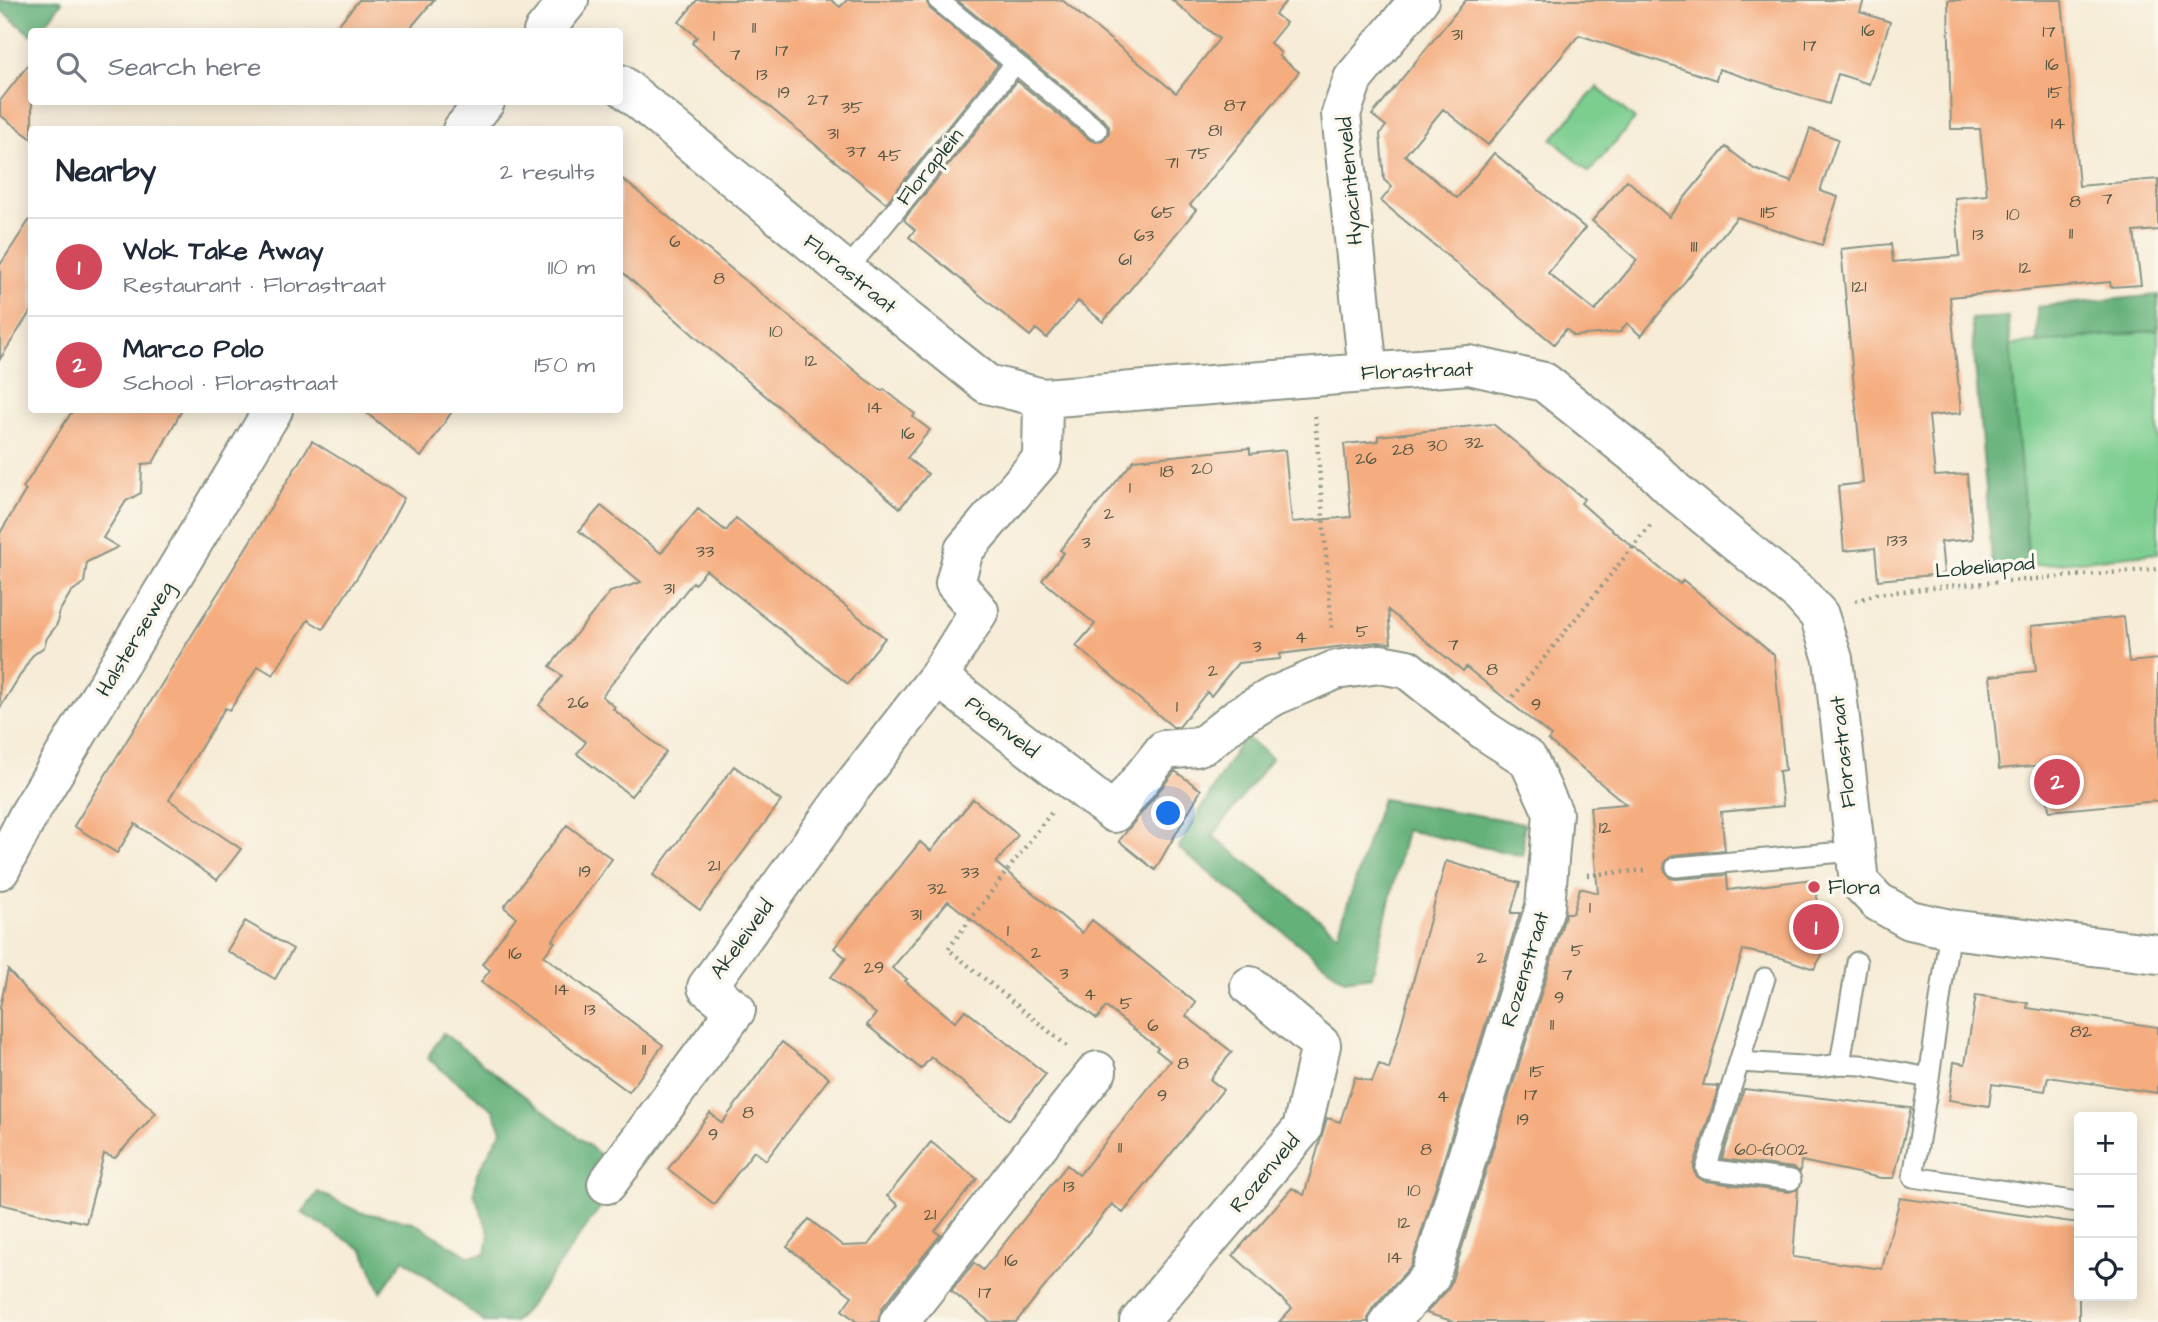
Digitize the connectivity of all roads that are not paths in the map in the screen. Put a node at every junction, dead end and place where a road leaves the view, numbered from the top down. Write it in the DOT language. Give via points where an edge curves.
graph roads {
  1 [pos="938,0"];
  2 [pos="1409,4"];
  3 [pos="1015,64"];
  4 [pos="623,86"];
  5 [pos="483,105"];
  6 [pos="465,126"];
  7 [pos="1097,130"];
  8 [pos="846,271"];
  9 [pos="1368,372"];
  10 [pos="1042,398"];
  11 [pos="271,413"];
  12 [pos="938,677"];
  13 [pos="1164,750"];
  14 [pos="1854,851"];
  15 [pos="1676,867"];
  16 [pos="0,870"];
  17 [pos="1950,929"];
  18 [pos="2158,954"];
  19 [pos="1857,962"];
  20 [pos="1765,978"];
  21 [pos="1250,986"];
  22 [pos="1739,1062"];
  23 [pos="1840,1064"];
  24 [pos="1097,1071"];
  25 [pos="1929,1079"];
  26 [pos="1791,1180"];
  27 [pos="607,1184"];
  28 [pos="2074,1201"];
  29 [pos="899,1322"];
  30 [pos="1139,1322"];
  31 [pos="1389,1322"];
  1 -- 3 [label="lane"];
  2 -- 9 [label="street, Hyacintenveld" via="1353,79 1341,114"];
  3 -- 7 [label="lane"];
  3 -- 8 [label="lane, Floraplein"];
  4 -- 8 [label="street, Florastraat"];
  5 -- 6 [label="street"];
  8 -- 10 [label="street, Florastraat" via="987,384"];
  9 -- 10 [label="street, Florastraat"];
  9 -- 14 [label="street, Florastraat" via="1469,365 1544,382 1800,594 1819,615 1833,659"];
  10 -- 12 [label="street" via="1042,459 964,550 955,583 979,611"];
  11 -- 16 [label="street, Halsterseweg" via="29,814"];
  12 -- 13 [label="street, Pioenveld" via="1114,813"];
  12 -- 27 [label="street, Akeleiveld" via="707,987 736,1010"];
  13 -- 31 [label="street, Rozenstraat" via="1206,743 1274,696 1335,670 1380,664 1407,669 1528,759 1553,813 1545,907 1430,1277"];
  14 -- 15 [label="lane"];
  14 -- 17 [label="street, Florastraat" via="1859,882 1878,902 1910,920"];
  17 -- 18 [label="street, Florastraat"];
  17 -- 25 [label="lane"];
  19 -- 23 [label="lane"];
  20 -- 22 [label="lane"];
  21 -- 30 [label="street, Rozenveld" via="1321,1045 1302,1129"];
  22 -- 23 [label="lane"];
  22 -- 26 [label="lane" via="1706,1169"];
  23 -- 25 [label="lane"];
  24 -- 29 [label="street"];
  25 -- 28 [label="lane" via="1913,1177"];
}
